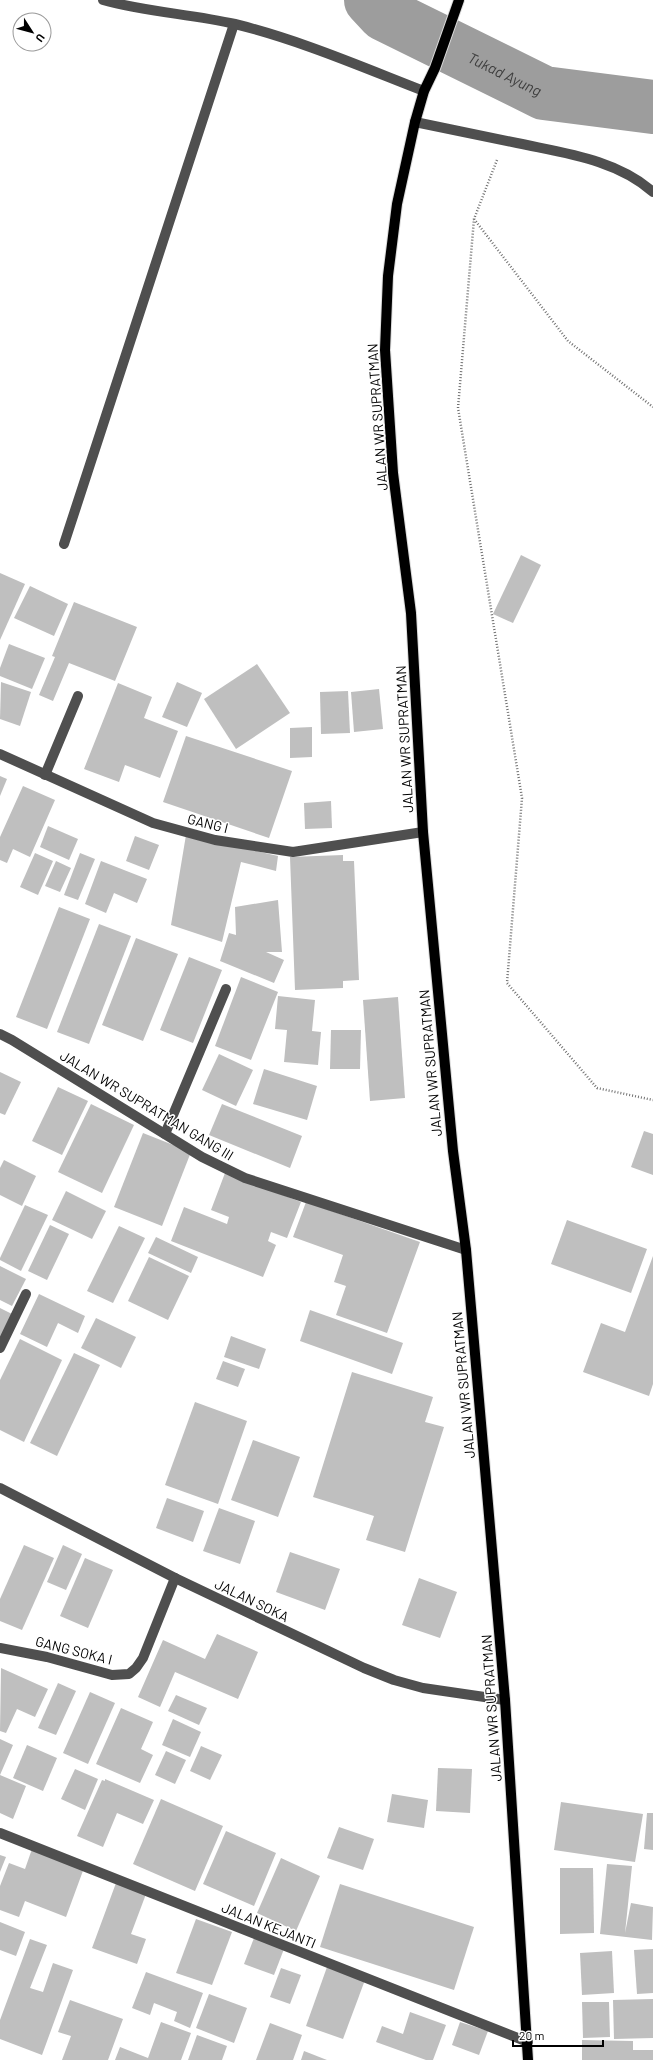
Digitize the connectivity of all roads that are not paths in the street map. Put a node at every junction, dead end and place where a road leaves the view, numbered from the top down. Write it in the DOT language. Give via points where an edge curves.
graph roads {
  1 [pos="103,0"];
  2 [pos="459,0"];
  3 [pos="234,24"];
  4 [pos="424,91"];
  5 [pos="415,122"];
  6 [pos="653,192"];
  7 [pos="64,544"];
  8 [pos="78,696"];
  9 [pos="0,754"];
  10 [pos="45,775"];
  11 [pos="423,832"];
  12 [pos="226,989"];
  13 [pos="0,1034"];
  14 [pos="165,1134"];
  15 [pos="466,1250"];
  16 [pos="26,1294"];
  17 [pos="0,1348"];
  18 [pos="0,1488"];
  19 [pos="175,1578"];
  20 [pos="0,1648"];
  21 [pos="505,1700"];
  22 [pos="0,1833"];
  23 [pos="528,2042"];
  24 [pos="528,2060"];
  1 -- 3 [label="street"];
  2 -- 4 [label="main road, JALAN WR SUPRATMAN" via="435,68"];
  3 -- 4 [label="street" via="306,45"];
  3 -- 7 [label="street"];
  4 -- 5 [label="main road, JALAN WR SUPRATMAN"];
  5 -- 6 [label="street" via="565,153 610,165 645,184"];
  5 -- 11 [label="main road, JALAN WR SUPRATMAN" via="397,204 388,276 385,350 393,473 411,613"];
  8 -- 10 [label="street"];
  9 -- 10 [label="street, GANG I"];
  10 -- 11 [label="street, GANG I" via="153,823 215,840 293,852"];
  11 -- 15 [label="main road, JALAN WR SUPRATMAN" via="451,1135"];
  12 -- 14 [label="street"];
  13 -- 14 [label="street, JALAN WR SUPRATMAN GANG III"];
  14 -- 15 [label="street, JALAN WR SUPRATMAN GANG III" via="202,1157 245,1178"];
  15 -- 21 [label="main road, JALAN WR SUPRATMAN"];
  16 -- 17 [label="street"];
  18 -- 19 [label="street, JALAN SOKA"];
  19 -- 20 [label="street, GANG SOKA I" via="142,1658 129,1674 112,1675 47,1657"];
  19 -- 21 [label="street, JALAN SOKA" via="394,1680 423,1688"];
  21 -- 23 [label="main road, JALAN WR SUPRATMAN"];
  22 -- 23 [label="street, JALAN KEJANTI"];
  23 -- 24 [label="main road, JALAN WR SUPRATMAN"];
}
